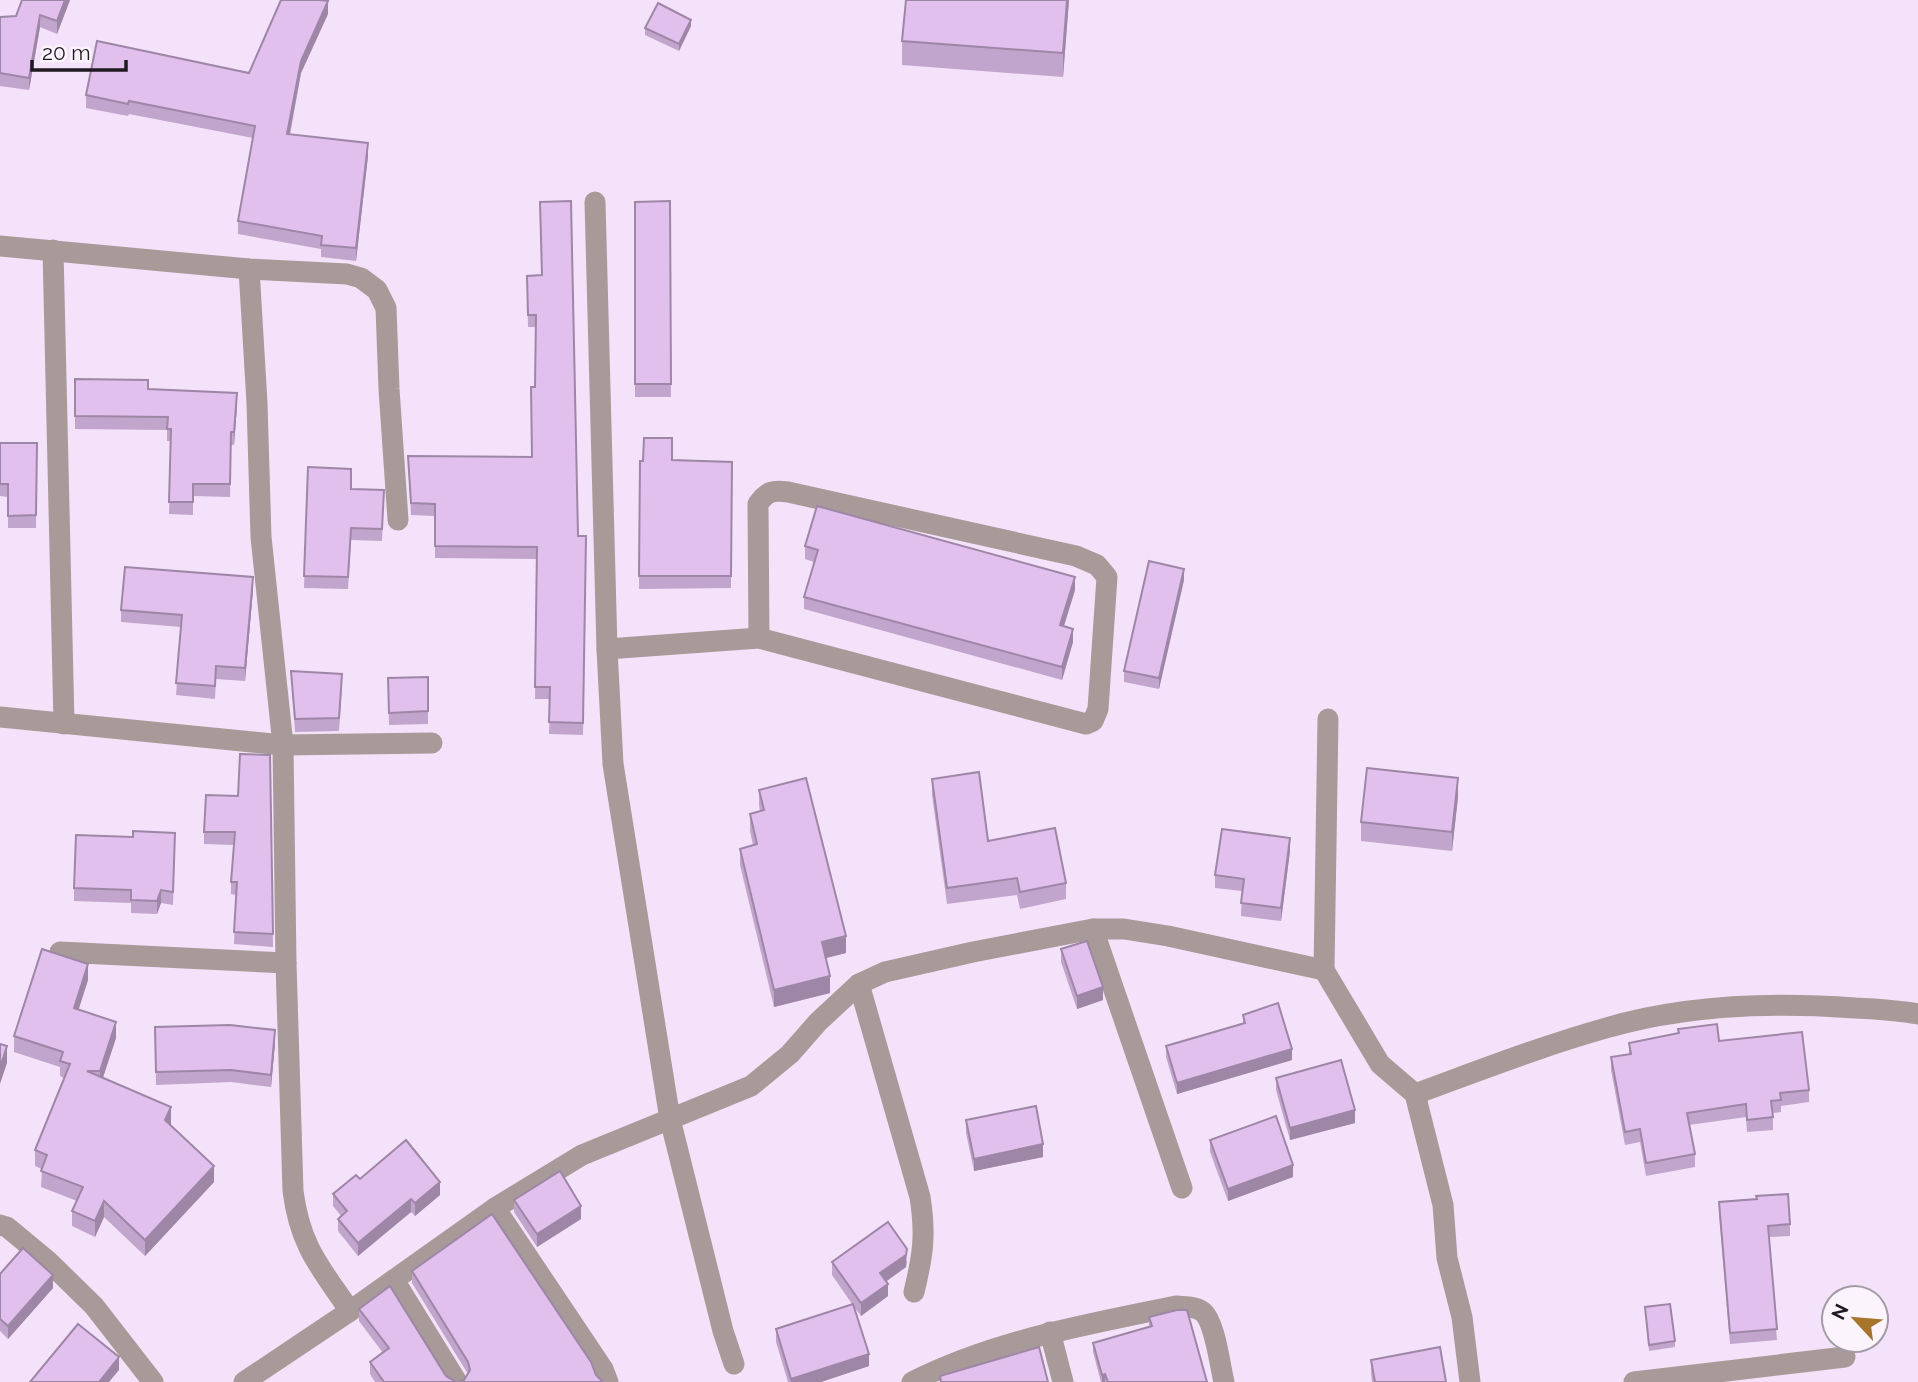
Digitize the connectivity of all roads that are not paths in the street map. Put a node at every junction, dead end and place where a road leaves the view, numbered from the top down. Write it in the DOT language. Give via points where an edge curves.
graph roads {
  1 [pos="594,202"];
  2 [pos="0,246"];
  3 [pos="53,250"];
  4 [pos="249,269"];
  5 [pos="398,520"];
  6 [pos="759,638"];
  7 [pos="607,649"];
  8 [pos="0,717"];
  9 [pos="1328,719"];
  10 [pos="64,724"];
  11 [pos="432,743"];
  12 [pos="283,745"];
  13 [pos="1093,929"];
  14 [pos="60,952"];
  15 [pos="286,963"];
  16 [pos="1324,970"];
  17 [pos="859,984"];
  18 [pos="1918,1014"];
  19 [pos="1415,1094"];
  20 [pos="670,1119"];
  21 [pos="1182,1188"];
  22 [pos="495,1208"];
  23 [pos="2,1231"];
  24 [pos="394,1280"];
  25 [pos="914,1292"];
  26 [pos="350,1311"];
  27 [pos="1050,1332"];
  28 [pos="1844,1357"];
  29 [pos="734,1364"];
  30 [pos="153,1382"];
  31 [pos="244,1382"];
  32 [pos="457,1382"];
  33 [pos="608,1382"];
  34 [pos="912,1382"];
  35 [pos="1063,1382"];
  36 [pos="1224,1382"];
  37 [pos="1470,1382"];
  38 [pos="1634,1382"];
  1 -- 7 [label="street"];
  2 -- 3 [label="street"];
  3 -- 4 [label="street"];
  3 -- 10 [label="street"];
  4 -- 5 [label="street" via="347,274 377,290 386,308"];
  4 -- 12 [label="street" via="261,537"];
  6 -- 6 [label="street" via="1086,724 1093,721 1098,709 1107,577 1097,565 1076,556 773,490 758,504"];
  6 -- 7 [label="street"];
  7 -- 20 [label="street" via="612,764"];
  8 -- 10 [label="street"];
  9 -- 16 [label="street"];
  10 -- 12 [label="street"];
  11 -- 12 [label="street"];
  12 -- 15 [label="street"];
  13 -- 16 [label="street" via="1167,936"];
  13 -- 17 [label="street" via="885,972"];
  13 -- 21 [label="street"];
  14 -- 15 [label="street"];
  15 -- 26 [label="street" via="296,1216 314,1259"];
  16 -- 19 [label="street" via="1380,1064"];
  17 -- 20 [label="street" via="790,1054 751,1086"];
  17 -- 25 [label="street" via="920,1197 924,1250"];
  18 -- 19 [label="street" via="1824,1006 1672,1014 1608,1027"];
  19 -- 37 [label="street" via="1443,1205 1447,1258 1462,1317"];
  20 -- 22 [label="street" via="582,1155"];
  20 -- 29 [label="street"];
  22 -- 24 [label="street"];
  22 -- 33 [label="street"];
  23 -- 30 [label="street" via="48,1261 94,1306"];
  24 -- 26 [label="street"];
  24 -- 32 [label="street"];
  26 -- 31 [label="street"];
  27 -- 34 [label="street" via="984,1350"];
  27 -- 35 [label="street"];
  27 -- 36 [label="street" via="1176,1306 1193,1307 1204,1313 1211,1326"];
  28 -- 38 [label="street"];
}
